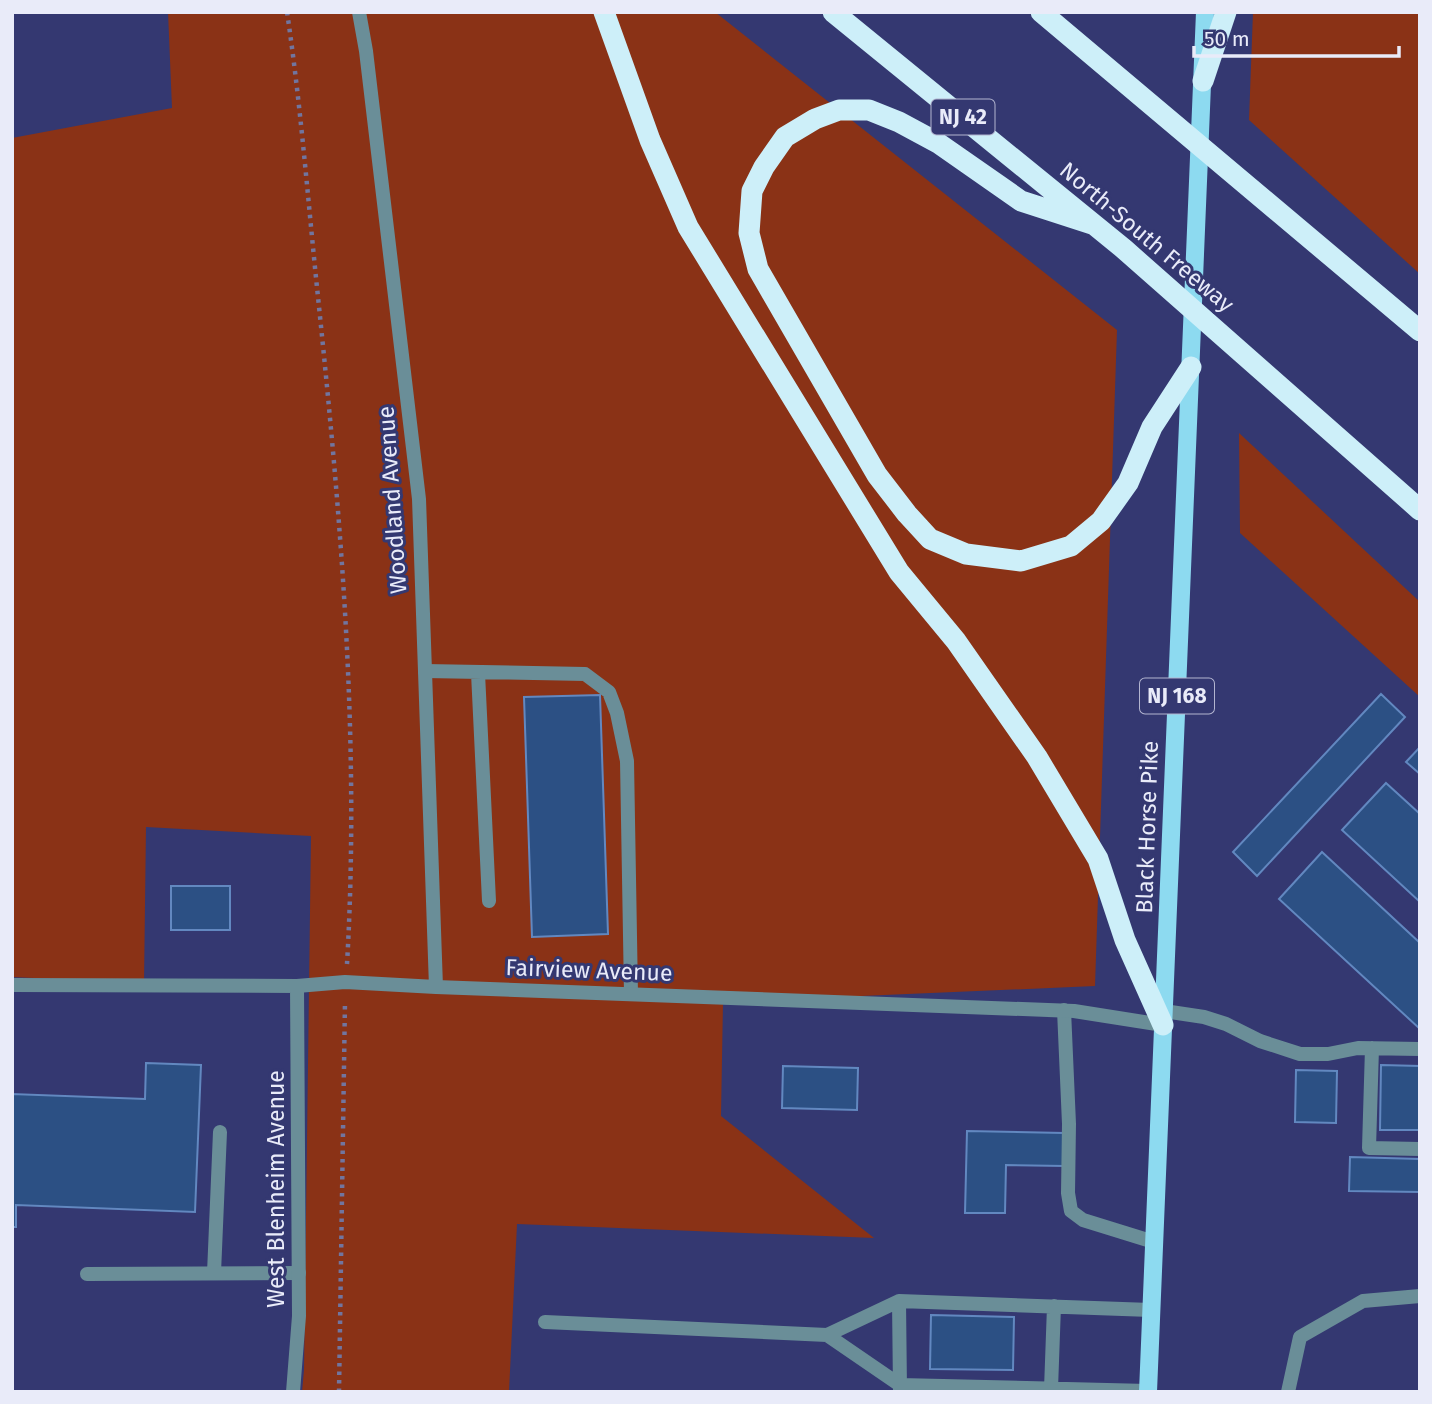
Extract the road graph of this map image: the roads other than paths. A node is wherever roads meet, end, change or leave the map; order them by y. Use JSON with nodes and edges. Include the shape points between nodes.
{"nodes":[{"id":1,"x":359,"y":12,"type":"edge"},
{"id":2,"x":604,"y":12,"type":"edge"},
{"id":3,"x":833,"y":12,"type":"edge"},
{"id":4,"x":1041,"y":12,"type":"edge"},
{"id":5,"x":1205,"y":12,"type":"edge"},
{"id":6,"x":1226,"y":12,"type":"edge"},
{"id":7,"x":1203,"y":81,"type":"junction"},
{"id":8,"x":1092,"y":224,"type":"junction"},
{"id":9,"x":1375,"y":293,"type":"junction"},
{"id":10,"x":1420,"y":313,"type":"edge"},
{"id":11,"x":1420,"y":331,"type":"edge"},
{"id":12,"x":1191,"y":367,"type":"junction"},
{"id":13,"x":1420,"y":510,"type":"edge"},
{"id":14,"x":425,"y":671,"type":"junction"},
{"id":15,"x":478,"y":673,"type":"junction"},
{"id":16,"x":489,"y":901,"type":"dead end"},
{"id":17,"x":12,"y":985,"type":"edge"},
{"id":18,"x":297,"y":986,"type":"junction"},
{"id":19,"x":436,"y":987,"type":"junction"},
{"id":20,"x":631,"y":994,"type":"junction"},
{"id":21,"x":1064,"y":1010,"type":"junction"},
{"id":22,"x":1163,"y":1018,"type":"junction"},
{"id":23,"x":1372,"y":1048,"type":"junction"},
{"id":24,"x":1420,"y":1049,"type":"edge"},
{"id":25,"x":220,"y":1132,"type":"dead end"},
{"id":26,"x":1420,"y":1149,"type":"edge"},
{"id":27,"x":1154,"y":1242,"type":"junction"},
{"id":28,"x":214,"y":1273,"type":"junction"},
{"id":29,"x":299,"y":1273,"type":"junction"},
{"id":30,"x":87,"y":1274,"type":"dead end"},
{"id":31,"x":1420,"y":1296,"type":"edge"},
{"id":32,"x":899,"y":1301,"type":"junction"},
{"id":33,"x":1054,"y":1306,"type":"junction"},
{"id":34,"x":1151,"y":1310,"type":"junction"},
{"id":35,"x":545,"y":1322,"type":"dead end"},
{"id":36,"x":827,"y":1335,"type":"junction"},
{"id":37,"x":900,"y":1389,"type":"edge"},
{"id":38,"x":1051,"y":1389,"type":"junction"},
{"id":39,"x":1148,"y":1391,"type":"edge"},
{"id":40,"x":293,"y":1392,"type":"edge"},
{"id":41,"x":1288,"y":1392,"type":"edge"}],
"edges":[{"from":1,"to":14,"type":"street","name":"Woodland Avenue","via":[[419,499]]},
{"from":2,"to":22,"type":"highway","via":[[650,140],[688,227],[899,572],[956,641],[1038,757],[1098,859],[1125,940]]},
{"from":3,"to":8,"type":"highway","name":"North-South Freeway","number":"NJ 42"},
{"from":4,"to":9,"type":"highway"},
{"from":5,"to":7,"type":"main road","name":"Black Horse Pike","number":"NJ 168"},
{"from":6,"to":7,"type":"highway"},
{"from":7,"to":12,"type":"main road","name":"Black Horse Pike","number":"NJ 168"},
{"from":8,"to":12,"type":"highway","via":[[1021,201],[938,143],[899,122],[869,110],[839,110],[785,137],[752,191],[749,233],[758,269],[877,475],[930,539],[966,554],[1021,561],[1072,546],[1101,521],[1128,482],[1152,427]]},
{"from":8,"to":13,"type":"highway","name":"North-South Freeway","number":"NJ 42"},
{"from":9,"to":10,"type":"highway"},
{"from":9,"to":11,"type":"highway"},
{"from":12,"to":22,"type":"main road","name":"Black Horse Pike","number":"NJ 168"},
{"from":14,"to":15,"type":"street"},
{"from":14,"to":19,"type":"street","name":"Woodland Avenue"},
{"from":15,"to":16,"type":"street"},
{"from":15,"to":20,"type":"street","via":[[585,674],[609,692],[628,761]]},
{"from":17,"to":18,"type":"street","name":"Fairview Avenue"},
{"from":18,"to":19,"type":"street","name":"Fairview Avenue","via":[[345,982]]},
{"from":18,"to":29,"type":"street","name":"West Blenheim Avenue"},
{"from":19,"to":20,"type":"street","name":"Fairview Avenue"},
{"from":20,"to":21,"type":"street","name":"Fairview Avenue"},
{"from":21,"to":22,"type":"street","name":"Fairview Avenue"},
{"from":21,"to":27,"type":"street","via":[[1071,1210],[1083,1220]]},
{"from":22,"to":23,"type":"street","name":"Fairview Avenue","via":[[1204,1017],[1300,1054]]},
{"from":22,"to":27,"type":"main road","name":"Black Horse Pike","number":"NJ 168"},
{"from":23,"to":24,"type":"street","name":"Fairview Avenue"},
{"from":23,"to":26,"type":"street","via":[[1369,1148]]},
{"from":25,"to":28,"type":"street"},
{"from":27,"to":34,"type":"main road","name":"Black Horse Pike","number":"NJ 168"},
{"from":28,"to":29,"type":"street"},
{"from":28,"to":30,"type":"street"},
{"from":29,"to":40,"type":"street","name":"West Blenheim Avenue"},
{"from":31,"to":41,"type":"street","via":[[1363,1300],[1300,1337]]},
{"from":32,"to":33,"type":"street"},
{"from":32,"to":36,"type":"street"},
{"from":32,"to":37,"type":"street"},
{"from":33,"to":34,"type":"street"},
{"from":33,"to":38,"type":"street"},
{"from":34,"to":39,"type":"main road","name":"Black Horse Pike","number":"NJ 168"},
{"from":35,"to":36,"type":"street"},
{"from":36,"to":37,"type":"street"},
{"from":37,"to":38,"type":"street"},
{"from":38,"to":39,"type":"street"}]}
